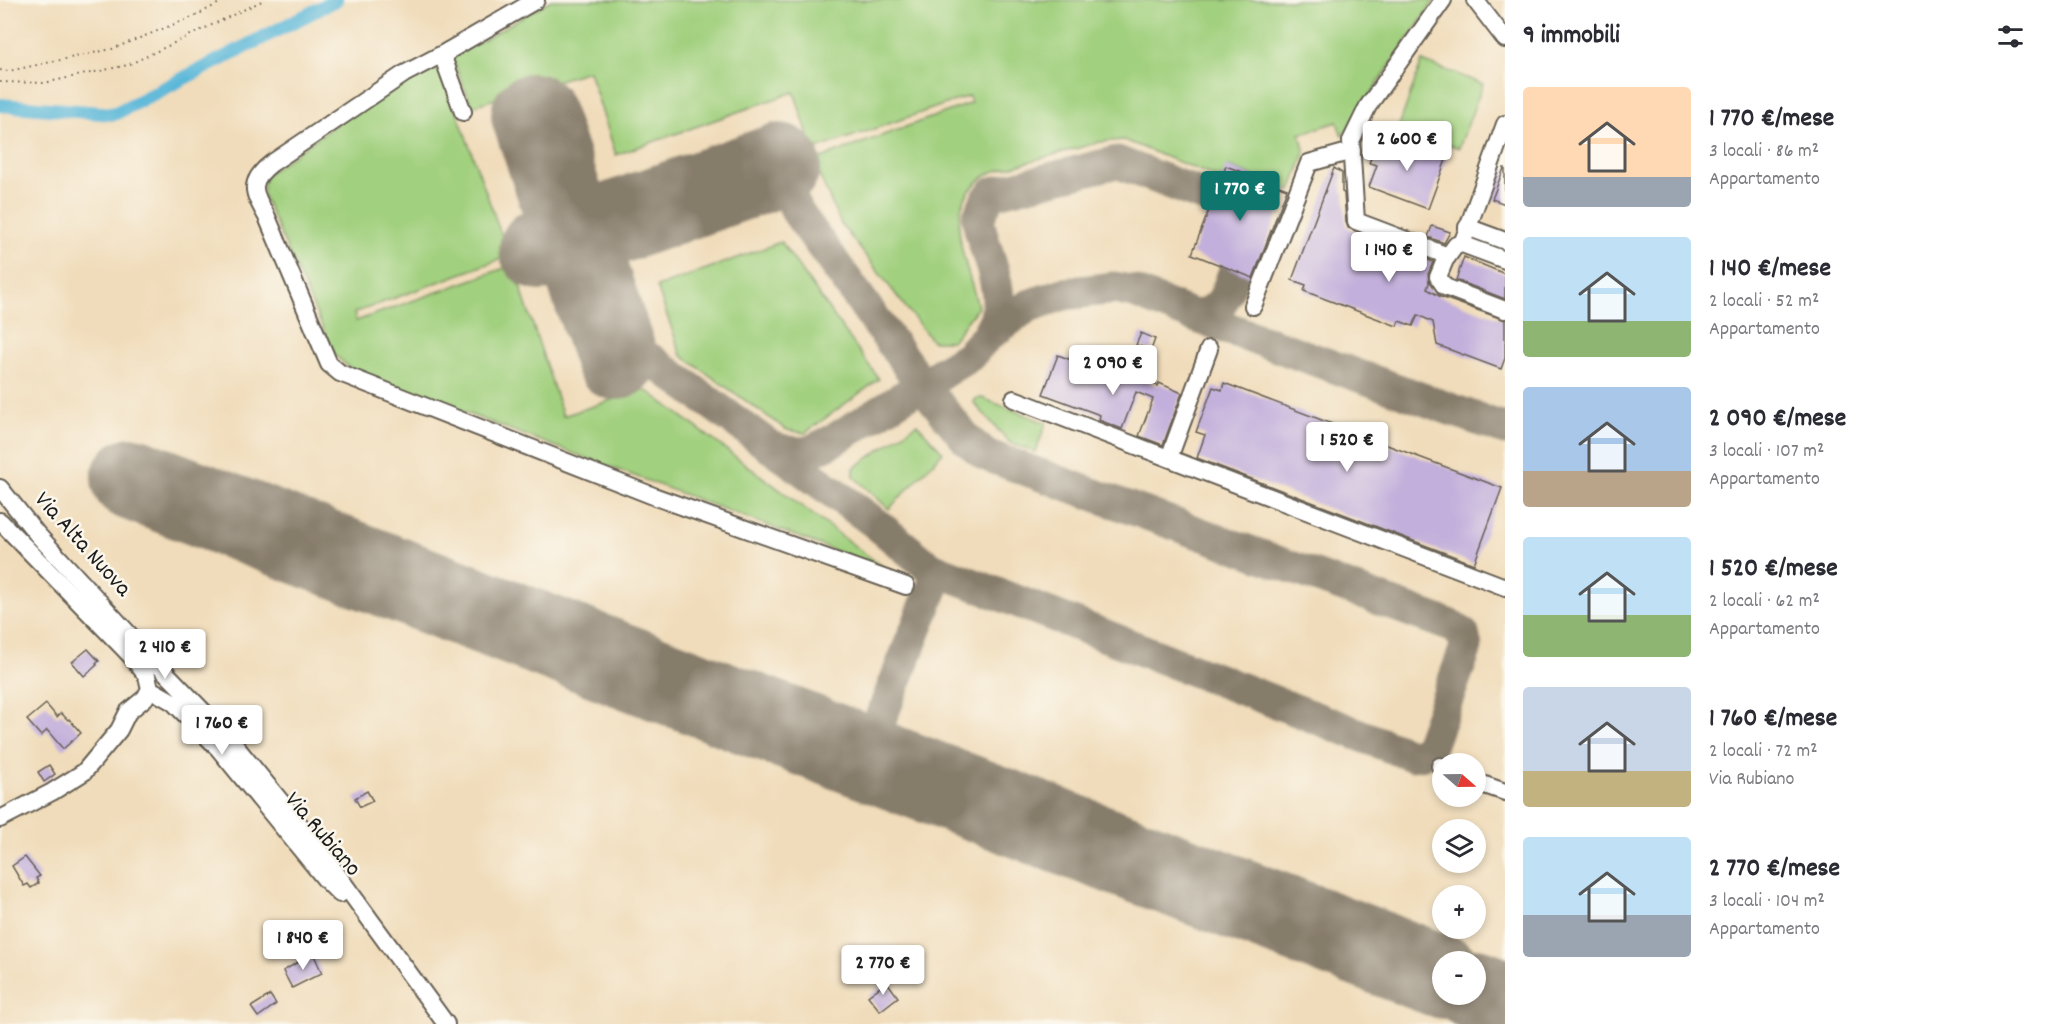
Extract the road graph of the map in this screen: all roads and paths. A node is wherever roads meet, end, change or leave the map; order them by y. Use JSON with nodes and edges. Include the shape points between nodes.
{"nodes":[{"id":1,"x":225,"y":0,"type":"edge"},
{"id":2,"x":264,"y":0,"type":"edge"},
{"id":3,"x":536,"y":0,"type":"edge"},
{"id":4,"x":1443,"y":0,"type":"edge"},
{"id":5,"x":1475,"y":0,"type":"edge"},
{"id":6,"x":1505,"y":39,"type":"edge"},
{"id":7,"x":448,"y":51,"type":"junction"},
{"id":8,"x":0,"y":70,"type":"edge"},
{"id":9,"x":0,"y":82,"type":"edge"},
{"id":10,"x":463,"y":112,"type":"dead end"},
{"id":11,"x":1505,"y":124,"type":"edge"},
{"id":12,"x":1352,"y":151,"type":"junction"},
{"id":13,"x":1467,"y":228,"type":"junction"},
{"id":14,"x":1505,"y":241,"type":"edge"},
{"id":15,"x":1461,"y":244,"type":"junction"},
{"id":16,"x":1448,"y":255,"type":"junction"},
{"id":17,"x":1505,"y":260,"type":"edge"},
{"id":18,"x":1253,"y":306,"type":"dead end"},
{"id":19,"x":1505,"y":310,"type":"edge"},
{"id":20,"x":1209,"y":349,"type":"dead end"},
{"id":21,"x":1014,"y":399,"type":"dead end"},
{"id":22,"x":1169,"y":458,"type":"junction"},
{"id":23,"x":0,"y":488,"type":"edge"},
{"id":24,"x":0,"y":521,"type":"edge"},
{"id":25,"x":906,"y":586,"type":"dead end"},
{"id":26,"x":1505,"y":587,"type":"edge"},
{"id":27,"x":150,"y":690,"type":"junction"},
{"id":28,"x":1486,"y":785,"type":"edge"},
{"id":29,"x":1505,"y":792,"type":"edge"},
{"id":30,"x":0,"y":819,"type":"edge"},
{"id":31,"x":359,"y":907,"type":"junction"},
{"id":32,"x":446,"y":1024,"type":"edge"}],
"edges":[{"from":1,"to":8,"type":"path","via":[[112,49]]},
{"from":2,"to":9,"type":"path","via":[[128,65],[44,83]]},
{"from":3,"to":7,"type":"street"},
{"from":4,"to":12,"type":"street","via":[[1368,106],[1351,141]]},
{"from":5,"to":6,"type":"street"},
{"from":7,"to":10,"type":"street","via":[[444,60]]},
{"from":7,"to":25,"type":"street","via":[[404,74],[272,163],[257,178],[255,196],[329,364],[340,373],[612,480]]},
{"from":11,"to":13,"type":"street"},
{"from":12,"to":16,"type":"street","via":[[1356,222]]},
{"from":12,"to":18,"type":"street","via":[[1309,163]]},
{"from":13,"to":14,"type":"street"},
{"from":13,"to":15,"type":"street"},
{"from":15,"to":16,"type":"street"},
{"from":15,"to":17,"type":"street"},
{"from":16,"to":19,"type":"street","via":[[1438,277],[1445,287]]},
{"from":20,"to":22,"type":"street"},
{"from":21,"to":22,"type":"street"},
{"from":22,"to":26,"type":"street"},
{"from":23,"to":31,"type":"street","name":"Via Alta Nuova","via":[[137,643],[228,737],[309,836]]},
{"from":24,"to":27,"type":"street","via":[[132,657],[147,676]]},
{"from":27,"to":30,"type":"street","via":[[128,712],[84,772]]},
{"from":27,"to":31,"type":"street","name":"Via Rubiano","via":[[173,702],[218,748],[325,879]]},
{"from":28,"to":29,"type":"street"},
{"from":31,"to":32,"type":"street","name":"Via Alta Nuova"}]}
